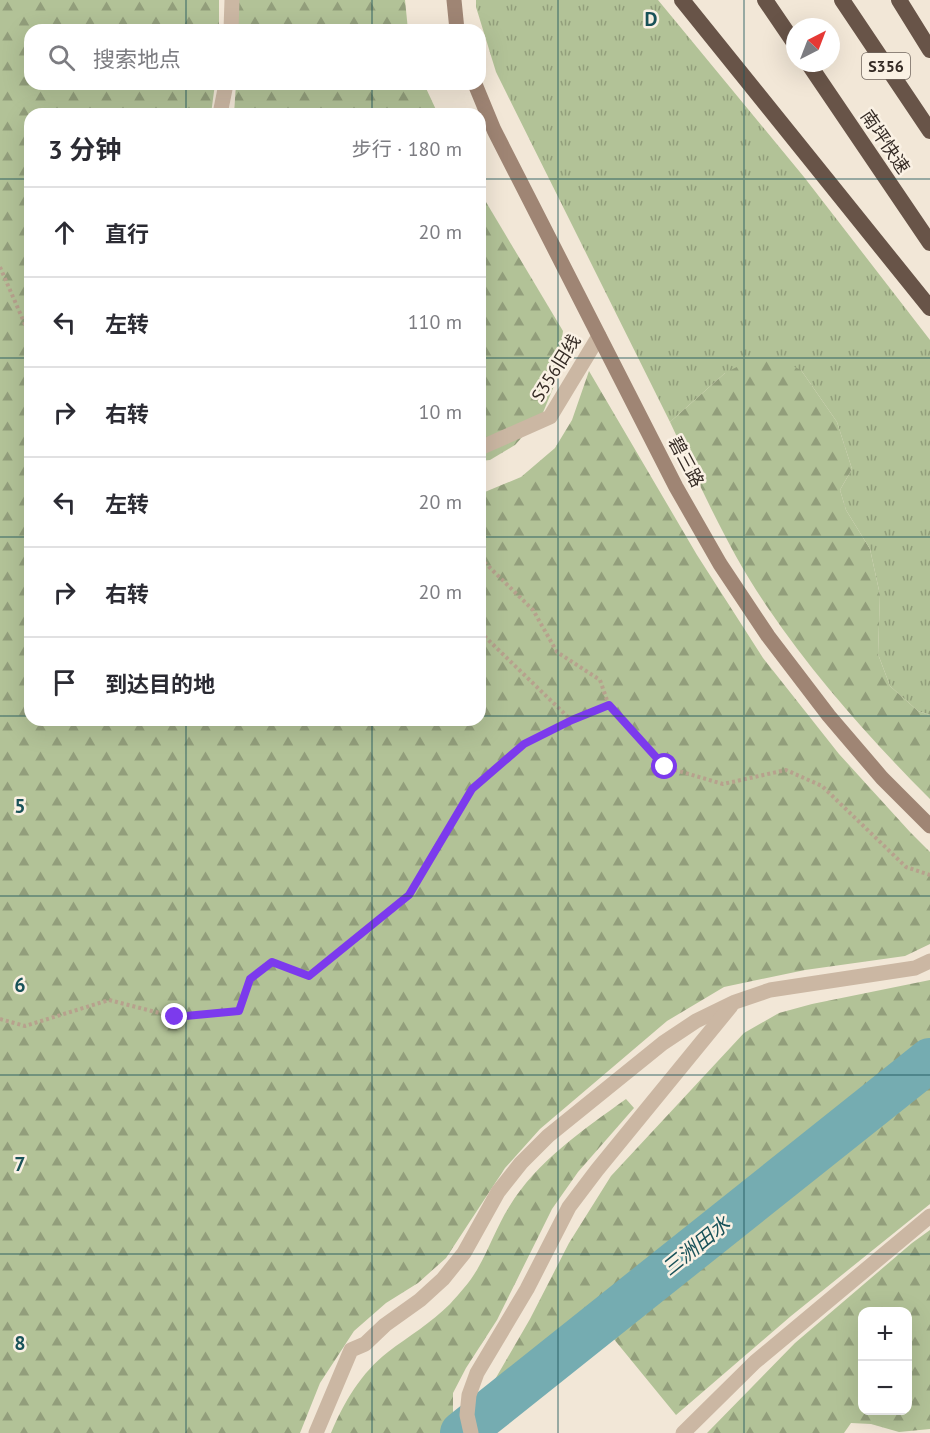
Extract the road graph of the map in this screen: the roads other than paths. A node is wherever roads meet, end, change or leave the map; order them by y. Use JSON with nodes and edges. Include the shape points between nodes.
{"nodes":[{"id":1,"x":232,"y":0,"type":"edge"},
{"id":2,"x":454,"y":0,"type":"edge"},
{"id":3,"x":682,"y":0,"type":"edge"},
{"id":4,"x":765,"y":0,"type":"edge"},
{"id":5,"x":842,"y":0,"type":"edge"},
{"id":6,"x":900,"y":0,"type":"edge"},
{"id":7,"x":231,"y":24,"type":"edge"},
{"id":8,"x":456,"y":24,"type":"edge"},
{"id":9,"x":786,"y":31,"type":"edge"},
{"id":10,"x":930,"y":50,"type":"edge"},
{"id":11,"x":814,"y":72,"type":"edge"},
{"id":12,"x":225,"y":90,"type":"edge"},
{"id":13,"x":477,"y":90,"type":"edge"},
{"id":14,"x":221,"y":108,"type":"edge"},
{"id":15,"x":485,"y":108,"type":"edge"},
{"id":16,"x":486,"y":111,"type":"edge"},
{"id":17,"x":930,"y":132,"type":"edge"},
{"id":18,"x":930,"y":243,"type":"edge"},
{"id":19,"x":930,"y":308,"type":"edge"},
{"id":20,"x":599,"y":336,"type":"junction"},
{"id":21,"x":486,"y":445,"type":"edge"},
{"id":22,"x":927,"y":823,"type":"edge"},
{"id":23,"x":930,"y":961,"type":"edge"},
{"id":24,"x":735,"y":1002,"type":"junction"},
{"id":25,"x":930,"y":1216,"type":"edge"},
{"id":26,"x":688,"y":1428,"type":"edge"},
{"id":27,"x":316,"y":1433,"type":"edge"},
{"id":28,"x":471,"y":1433,"type":"edge"}],
"edges":[{"from":1,"to":7,"type":"street"},
{"from":2,"to":8,"type":"main road"},
{"from":3,"to":19,"type":"highway"},
{"from":4,"to":9,"type":"highway"},
{"from":5,"to":17,"type":"highway","number":"S356"},
{"from":6,"to":10,"type":"highway"},
{"from":11,"to":18,"type":"highway","name":"南坪快速"},
{"from":12,"to":14,"type":"street"},
{"from":13,"to":15,"type":"main road","name":"碧三路"},
{"from":16,"to":20,"type":"main road","name":"碧三路"},
{"from":20,"to":21,"type":"street","name":"S356旧线","via":[[550,417]]},
{"from":20,"to":22,"type":"main road","name":"碧三路","via":[[676,487],[720,564],[768,636],[829,716]]},
{"from":23,"to":24,"type":"street","via":[[915,968],[770,990]]},
{"from":24,"to":27,"type":"street","via":[[663,1043],[521,1163],[443,1279],[364,1344],[351,1350]]},
{"from":24,"to":28,"type":"street","via":[[569,1207],[527,1289],[477,1373],[469,1395],[467,1415]]},
{"from":25,"to":26,"type":"street","via":[[756,1362]]}]}
